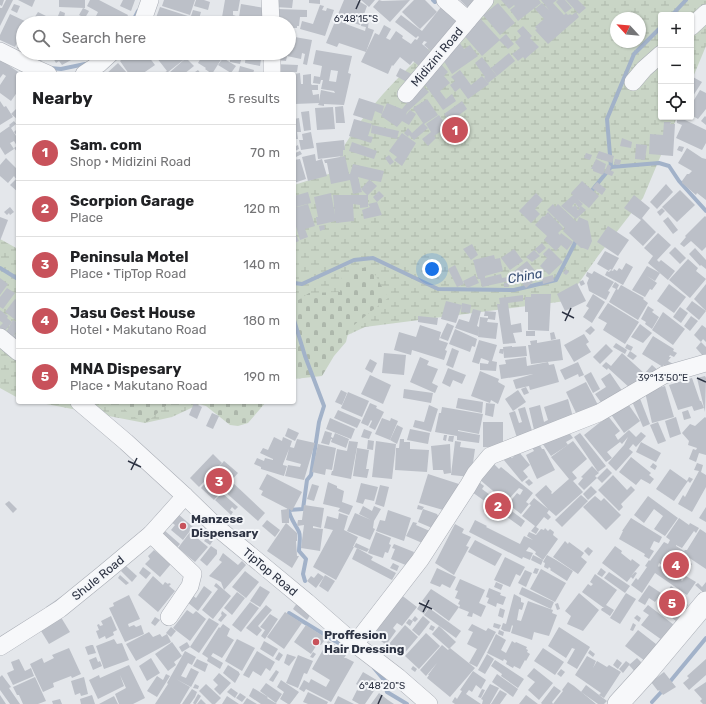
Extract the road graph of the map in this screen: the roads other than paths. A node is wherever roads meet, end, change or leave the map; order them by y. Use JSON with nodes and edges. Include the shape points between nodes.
{"nodes":[{"id":1,"x":150,"y":0,"type":"edge"},
{"id":2,"x":270,"y":0,"type":"edge"},
{"id":3,"x":445,"y":0,"type":"edge"},
{"id":4,"x":485,"y":0,"type":"edge"},
{"id":5,"x":706,"y":13,"type":"edge"},
{"id":6,"x":144,"y":16,"type":"edge"},
{"id":7,"x":271,"y":16,"type":"edge"},
{"id":8,"x":468,"y":20,"type":"junction"},
{"id":9,"x":694,"y":24,"type":"edge"},
{"id":10,"x":0,"y":51,"type":"edge"},
{"id":11,"x":658,"y":57,"type":"edge"},
{"id":12,"x":16,"y":59,"type":"edge"},
{"id":13,"x":18,"y":60,"type":"edge"},
{"id":14,"x":103,"y":60,"type":"edge"},
{"id":15,"x":272,"y":60,"type":"edge"},
{"id":16,"x":44,"y":72,"type":"edge"},
{"id":17,"x":87,"y":72,"type":"edge"},
{"id":18,"x":272,"y":72,"type":"edge"},
{"id":19,"x":633,"y":82,"type":"dead end"},
{"id":20,"x":406,"y":94,"type":"dead end"},
{"id":21,"x":0,"y":337,"type":"edge"},
{"id":22,"x":16,"y":350,"type":"edge"},
{"id":23,"x":706,"y":363,"type":"edge"},
{"id":24,"x":81,"y":404,"type":"edge"},
{"id":25,"x":185,"y":496,"type":"junction"},
{"id":26,"x":151,"y":534,"type":"junction"},
{"id":27,"x":706,"y":603,"type":"edge"},
{"id":28,"x":170,"y":617,"type":"dead end"},
{"id":29,"x":355,"y":644,"type":"junction"},
{"id":30,"x":0,"y":648,"type":"edge"},
{"id":31,"x":430,"y":704,"type":"edge"},
{"id":32,"x":618,"y":704,"type":"edge"}],
"edges":[{"from":1,"to":6,"type":"street"},
{"from":2,"to":7,"type":"street"},
{"from":3,"to":8,"type":"street","name":"Midizini Road"},
{"from":4,"to":8,"type":"street","name":"Midizini Road"},
{"from":5,"to":9,"type":"street"},
{"from":8,"to":20,"type":"street","name":"Midizini Road"},
{"from":10,"to":12,"type":"street"},
{"from":11,"to":19,"type":"street"},
{"from":13,"to":16,"type":"street"},
{"from":14,"to":17,"type":"street"},
{"from":15,"to":18,"type":"street"},
{"from":21,"to":22,"type":"street"},
{"from":23,"to":29,"type":"street","via":[[664,375],[599,413],[490,456],[475,474],[420,560]]},
{"from":24,"to":25,"type":"street","name":"TipTop Road"},
{"from":25,"to":26,"type":"street","name":"Shule Road"},
{"from":25,"to":29,"type":"street","name":"TipTop Road","via":[[220,530]]},
{"from":26,"to":28,"type":"street","via":[[193,574],[190,586]]},
{"from":26,"to":30,"type":"street","name":"Shule Road","via":[[60,609]]},
{"from":27,"to":32,"type":"street"},
{"from":29,"to":31,"type":"street","name":"TipTop Road"}]}
